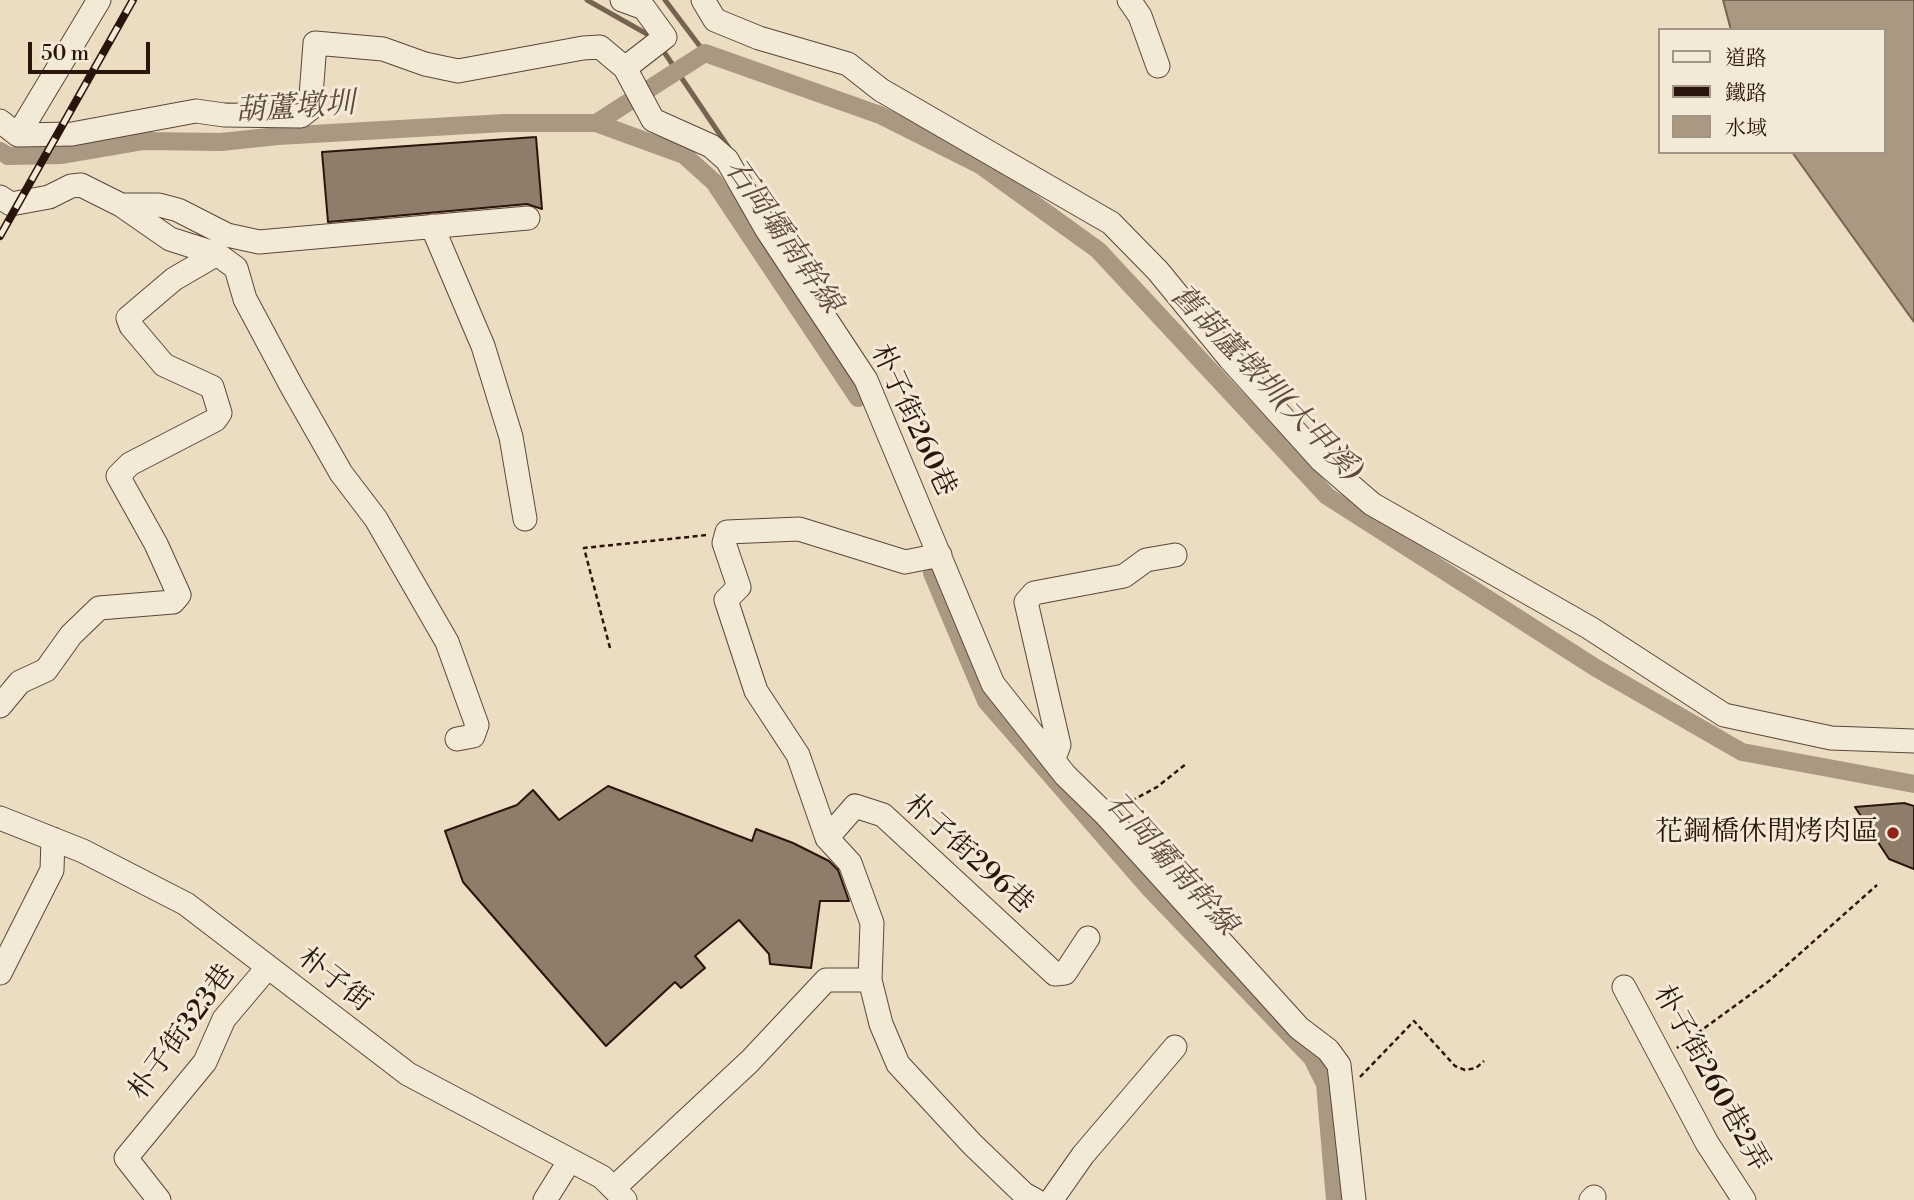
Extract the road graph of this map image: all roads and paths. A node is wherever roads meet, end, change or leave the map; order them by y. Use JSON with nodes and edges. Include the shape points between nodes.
{"nodes":[{"id":1,"x":99,"y":0,"type":"edge"},
{"id":2,"x":622,"y":0,"type":"edge"},
{"id":3,"x":703,"y":0,"type":"edge"},
{"id":4,"x":1129,"y":0,"type":"edge"},
{"id":5,"x":648,"y":4,"type":"edge"},
{"id":6,"x":1158,"y":66,"type":"dead end"},
{"id":7,"x":625,"y":68,"type":"junction"},
{"id":8,"x":0,"y":121,"type":"edge"},
{"id":9,"x":18,"y":135,"type":"junction"},
{"id":10,"x":0,"y":197,"type":"edge"},
{"id":11,"x":121,"y":205,"type":"junction"},
{"id":12,"x":528,"y":218,"type":"dead end"},
{"id":13,"x":432,"y":226,"type":"junction"},
{"id":14,"x":217,"y":254,"type":"junction"},
{"id":15,"x":525,"y":519,"type":"dead end"},
{"id":16,"x":727,"y":532,"type":"junction"},
{"id":17,"x":940,"y":555,"type":"junction"},
{"id":18,"x":1175,"y":555,"type":"dead end"},
{"id":19,"x":610,"y":648,"type":"dead end"},
{"id":20,"x":0,"y":705,"type":"edge"},
{"id":21,"x":457,"y":740,"type":"dead end"},
{"id":22,"x":1914,"y":741,"type":"edge"},
{"id":23,"x":1054,"y":758,"type":"junction"},
{"id":24,"x":1186,"y":764,"type":"dead end"},
{"id":25,"x":1106,"y":814,"type":"junction"},
{"id":26,"x":0,"y":818,"type":"edge"},
{"id":27,"x":827,"y":838,"type":"junction"},
{"id":28,"x":53,"y":839,"type":"junction"},
{"id":29,"x":1877,"y":885,"type":"dead end"},
{"id":30,"x":1088,"y":938,"type":"dead end"},
{"id":31,"x":268,"y":967,"type":"junction"},
{"id":32,"x":0,"y":973,"type":"edge"},
{"id":33,"x":870,"y":980,"type":"junction"},
{"id":34,"x":1624,"y":987,"type":"dead end"},
{"id":35,"x":1175,"y":1047,"type":"dead end"},
{"id":36,"x":1663,"y":1058,"type":"junction"},
{"id":37,"x":1484,"y":1061,"type":"dead end"},
{"id":38,"x":1343,"y":1095,"type":"junction"},
{"id":39,"x":570,"y":1160,"type":"junction"},
{"id":40,"x":620,"y":1194,"type":"edge"},
{"id":41,"x":159,"y":1200,"type":"edge"},
{"id":42,"x":545,"y":1200,"type":"edge"},
{"id":43,"x":1046,"y":1200,"type":"edge"},
{"id":44,"x":1354,"y":1200,"type":"edge"},
{"id":45,"x":1744,"y":1200,"type":"edge"}],
"edges":[{"from":1,"to":9,"type":"street"},
{"from":2,"to":5,"type":"street"},
{"from":3,"to":22,"type":"street","via":[[715,20],[848,64],[881,90],[1111,223],[1321,460],[1372,504],[1590,628],[1724,715],[1831,737]]},
{"from":4,"to":6,"type":"street","via":[[1140,16]]},
{"from":5,"to":7,"type":"street","via":[[665,37]]},
{"from":7,"to":9,"type":"street","name":"朴子街260巷","via":[[600,47],[458,71],[383,49],[315,43],[310,109],[301,116],[196,111],[72,134]]},
{"from":7,"to":17,"type":"street","name":"朴子街260巷","via":[[653,120],[710,146],[727,160],[767,230],[866,380]]},
{"from":8,"to":9,"type":"street"},
{"from":10,"to":11,"type":"street","via":[[11,204],[81,185]]},
{"from":11,"to":13,"type":"street","via":[[178,210],[228,234],[259,242]]},
{"from":11,"to":14,"type":"street","via":[[170,239]]},
{"from":12,"to":13,"type":"street"},
{"from":13,"to":15,"type":"street","via":[[483,346],[511,437]]},
{"from":14,"to":20,"type":"street","via":[[174,279],[128,318],[164,365],[212,387],[220,413],[215,420],[130,464],[118,476],[179,595],[173,601],[99,608],[71,635],[46,670],[20,682]]},
{"from":14,"to":21,"type":"street","via":[[236,268],[245,299],[292,387],[447,642],[477,725],[472,736]]},
{"from":16,"to":17,"type":"street","via":[[799,529],[905,562]]},
{"from":16,"to":19,"type":"path","via":[[584,548]]},
{"from":16,"to":27,"type":"street","via":[[724,543],[739,587],[726,600],[756,691],[798,755]]},
{"from":17,"to":23,"type":"street","name":"朴子街260巷","via":[[993,684]]},
{"from":18,"to":23,"type":"street","via":[[1146,560],[1124,576],[1034,593],[1026,602],[1059,745]]},
{"from":23,"to":25,"type":"street","name":"朴子街260巷","via":[[1065,775]]},
{"from":24,"to":25,"type":"path"},
{"from":25,"to":38,"type":"street","name":"朴子街260巷","via":[[1299,1028],[1328,1050],[1339,1065]]},
{"from":26,"to":28,"type":"street","name":"朴子街"},
{"from":27,"to":30,"type":"street","name":"朴子街296巷","via":[[855,806],[883,815],[1055,974],[1065,973]]},
{"from":27,"to":33,"type":"street","via":[[850,863],[872,923]]},
{"from":28,"to":31,"type":"street","name":"朴子街","via":[[186,904]]},
{"from":28,"to":32,"type":"street","via":[[51,870]]},
{"from":29,"to":36,"type":"path","via":[[1769,981]]},
{"from":31,"to":39,"type":"street","name":"朴子街","via":[[408,1074]]},
{"from":31,"to":41,"type":"street","name":"朴子街323巷","via":[[224,1019],[205,1062],[126,1157]]},
{"from":33,"to":40,"type":"street","via":[[826,980]]},
{"from":33,"to":43,"type":"street","via":[[898,1064],[1024,1194]]},
{"from":34,"to":36,"type":"street","name":"朴子街260巷2弄"},
{"from":35,"to":43,"type":"street"},
{"from":36,"to":45,"type":"street","name":"朴子街260巷2弄","via":[[1707,1143]]},
{"from":37,"to":38,"type":"path","via":[[1465,1070],[1455,1066],[1414,1021]]},
{"from":38,"to":44,"type":"street","name":"朴子街260巷"},
{"from":39,"to":40,"type":"street","name":"朴子街"},
{"from":39,"to":42,"type":"street"}]}
